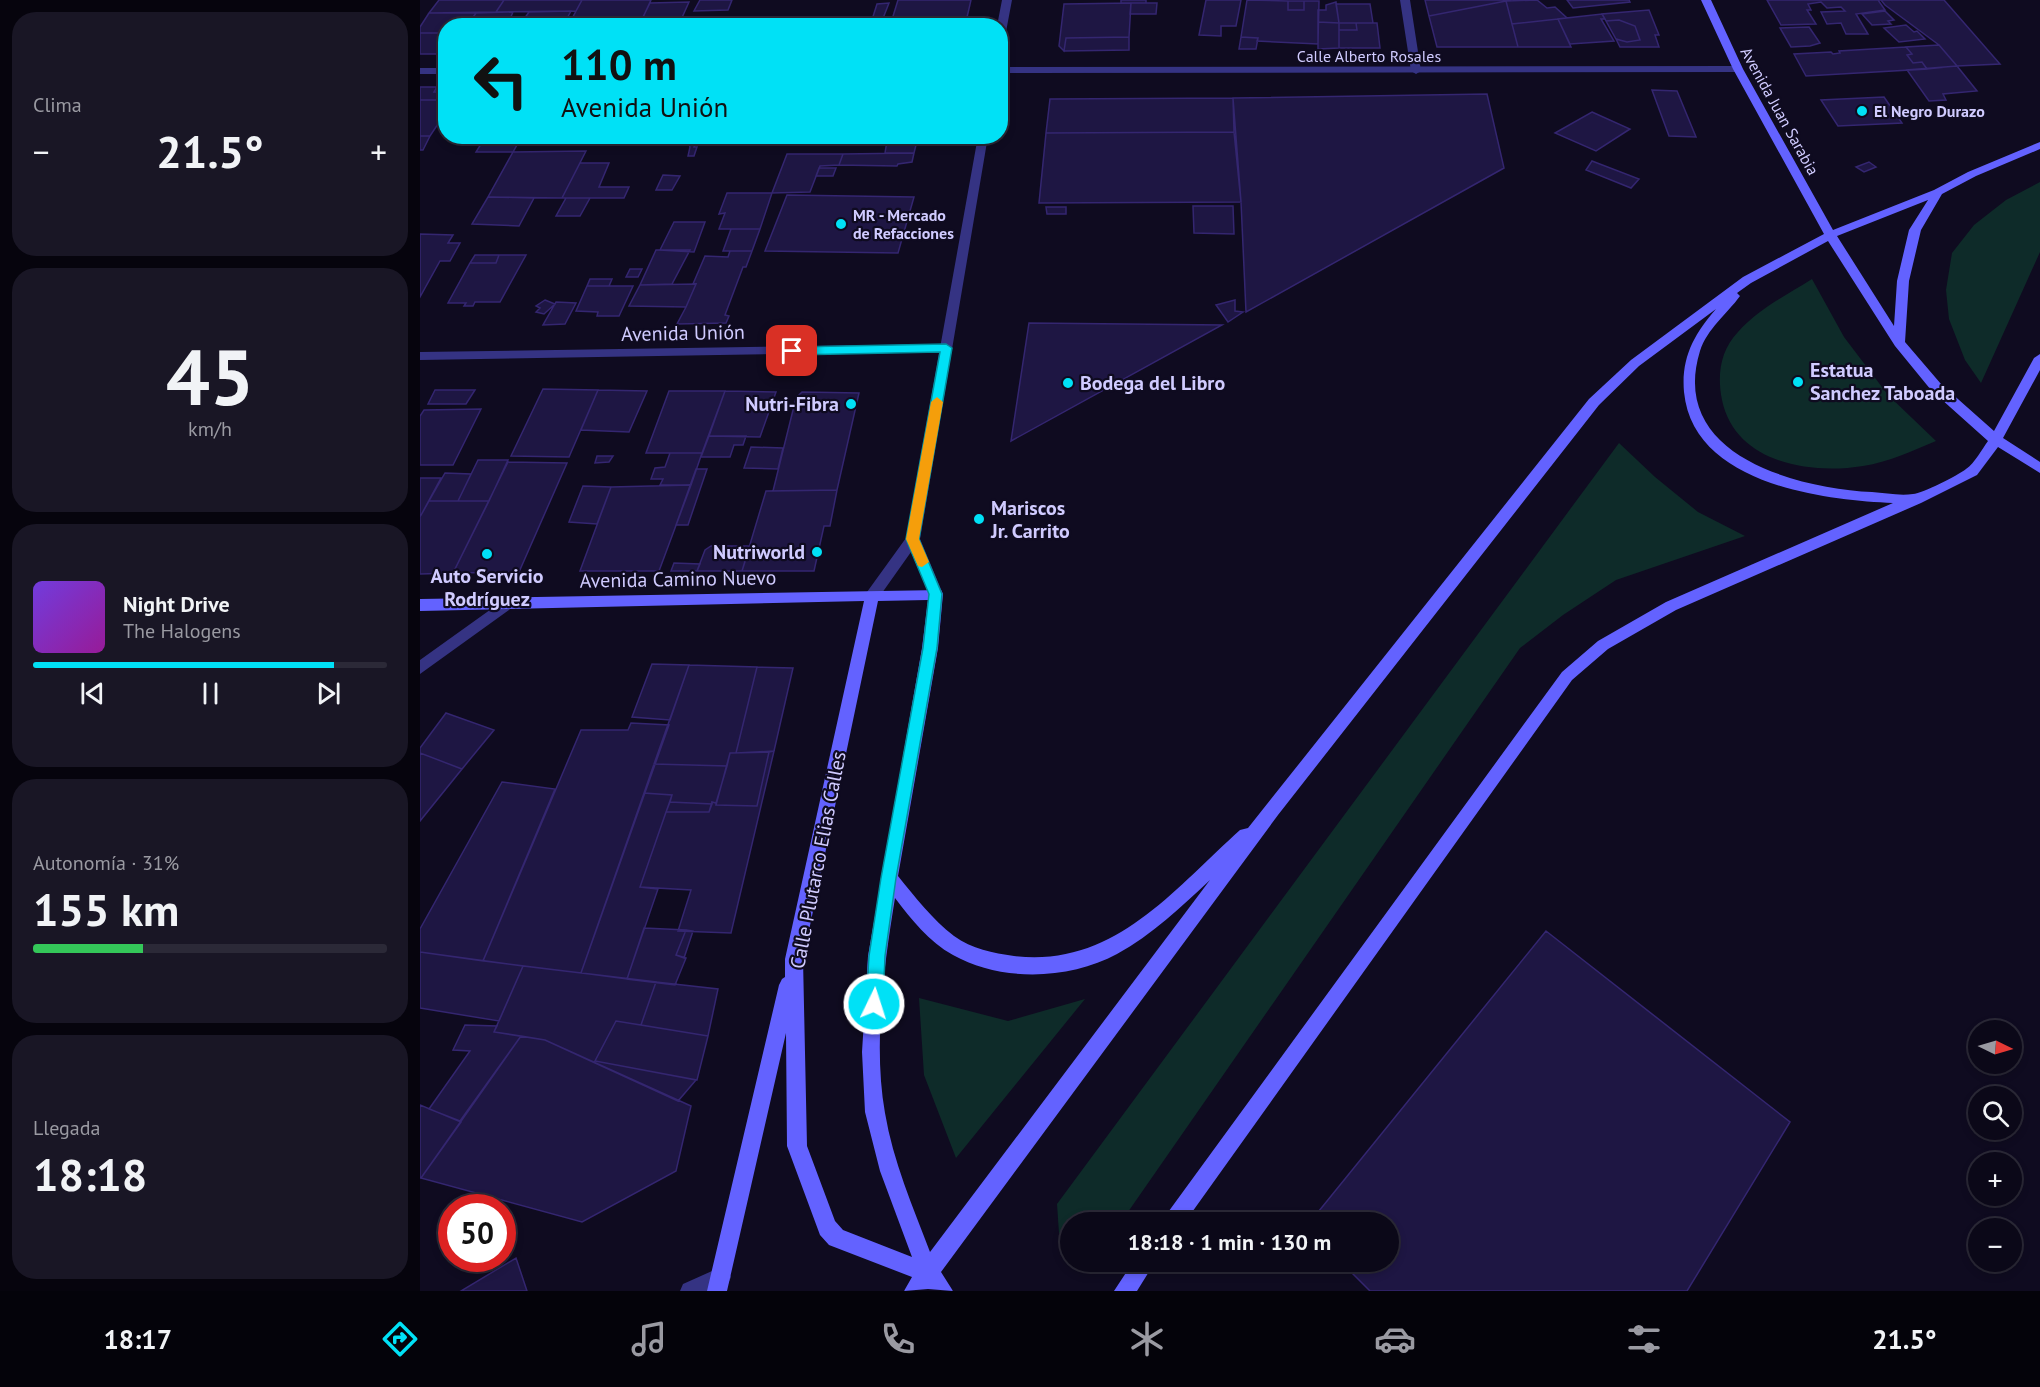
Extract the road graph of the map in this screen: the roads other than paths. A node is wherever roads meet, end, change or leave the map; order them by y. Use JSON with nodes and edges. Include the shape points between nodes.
{"nodes":[{"id":1,"x":1007,"y":0,"type":"edge"},
{"id":2,"x":1406,"y":0,"type":"edge"},
{"id":3,"x":1706,"y":0,"type":"edge"},
{"id":4,"x":1004,"y":18,"type":"edge"},
{"id":5,"x":1738,"y":69,"type":"junction"},
{"id":6,"x":1008,"y":70,"type":"edge"},
{"id":7,"x":420,"y":71,"type":"edge"},
{"id":8,"x":438,"y":71,"type":"edge"},
{"id":9,"x":1416,"y":71,"type":"junction"},
{"id":10,"x":982,"y":144,"type":"edge"},
{"id":11,"x":2040,"y":145,"type":"edge"},
{"id":12,"x":1938,"y":192,"type":"junction"},
{"id":13,"x":1830,"y":235,"type":"junction"},
{"id":14,"x":1747,"y":280,"type":"junction"},
{"id":15,"x":1899,"y":343,"type":"junction"},
{"id":16,"x":946,"y":348,"type":"junction"},
{"id":17,"x":420,"y":356,"type":"edge"},
{"id":18,"x":2040,"y":358,"type":"edge"},
{"id":19,"x":1996,"y":440,"type":"junction"},
{"id":20,"x":2040,"y":468,"type":"edge"},
{"id":21,"x":1916,"y":499,"type":"junction"},
{"id":22,"x":913,"y":539,"type":"junction"},
{"id":23,"x":936,"y":594,"type":"junction"},
{"id":24,"x":872,"y":596,"type":"junction"},
{"id":25,"x":508,"y":603,"type":"junction"},
{"id":26,"x":420,"y":605,"type":"edge"},
{"id":27,"x":420,"y":668,"type":"edge"},
{"id":28,"x":1272,"y":810,"type":"junction"},
{"id":29,"x":889,"y":878,"type":"junction"},
{"id":30,"x":794,"y":959,"type":"junction"},
{"id":31,"x":1180,"y":1212,"type":"edge"},
{"id":32,"x":1138,"y":1272,"type":"edge"},
{"id":33,"x":928,"y":1273,"type":"junction"},
{"id":34,"x":719,"y":1284,"type":"edge"},
{"id":35,"x":690,"y":1291,"type":"edge"},
{"id":36,"x":914,"y":1291,"type":"edge"},
{"id":37,"x":943,"y":1291,"type":"edge"},
{"id":38,"x":1124,"y":1291,"type":"edge"}],
"edges":[{"from":1,"to":4,"type":"street"},
{"from":2,"to":9,"type":"street"},
{"from":3,"to":5,"type":"main road","name":"Avenida Juan Sarabia"},
{"from":5,"to":9,"type":"street","name":"Calle Alberto Rosales"},
{"from":5,"to":13,"type":"main road","name":"Avenida Juan Sarabia"},
{"from":6,"to":9,"type":"street","name":"Calle Alberto Rosales"},
{"from":7,"to":8,"type":"street"},
{"from":10,"to":16,"type":"street","name":"Calle Plutarco Elias Calles"},
{"from":11,"to":12,"type":"main road"},
{"from":12,"to":13,"type":"main road"},
{"from":12,"to":15,"type":"main road","via":[[1915,230],[1902,281]]},
{"from":13,"to":14,"type":"main road"},
{"from":13,"to":15,"type":"main road","name":"Avenida Juan Sarabia"},
{"from":14,"to":21,"type":"main road","via":[[1697,342],[1688,378],[1695,414],[1715,443],[1739,463],[1769,479],[1847,496]]},
{"from":14,"to":28,"type":"main road","via":[[1635,363],[1594,402]]},
{"from":15,"to":19,"type":"main road","name":"Avenida Juan Sarabia","via":[[1936,387]]},
{"from":16,"to":17,"type":"street","name":"Avenida Unión"},
{"from":16,"to":22,"type":"street","name":"Calle Plutarco Elias Calles"},
{"from":18,"to":19,"type":"main road"},
{"from":19,"to":20,"type":"main road","name":"Avenida Juan Sarabia"},
{"from":19,"to":21,"type":"main road","via":[[1972,472]]},
{"from":21,"to":31,"type":"main road","via":[[1671,606],[1603,645],[1567,676]]},
{"from":22,"to":23,"type":"street"},
{"from":22,"to":24,"type":"street","name":"Calle Plutarco Elias Calles"},
{"from":23,"to":24,"type":"main road","name":"Avenida Camino Nuevo"},
{"from":23,"to":29,"type":"main road"},
{"from":24,"to":25,"type":"main road","name":"Avenida Camino Nuevo"},
{"from":24,"to":30,"type":"main road","name":"Calle Plutarco Elias Calles"},
{"from":25,"to":26,"type":"main road","name":"Avenida Camino Nuevo"},
{"from":25,"to":27,"type":"street"},
{"from":28,"to":29,"type":"main road","via":[[1128,938],[1089,958],[1043,966],[996,963],[959,949],[929,925]]},
{"from":28,"to":33,"type":"main road"},
{"from":29,"to":33,"type":"main road","via":[[877,956],[871,1052],[875,1112],[890,1171]]},
{"from":30,"to":33,"type":"main road","name":"Calle Plutarco Elias Calles","via":[[797,1146],[827,1228],[836,1238]]},
{"from":30,"to":34,"type":"main road"},
{"from":32,"to":38,"type":"main road"},
{"from":33,"to":36,"type":"main road"},
{"from":33,"to":37,"type":"main road"},
{"from":34,"to":35,"type":"street"}]}
